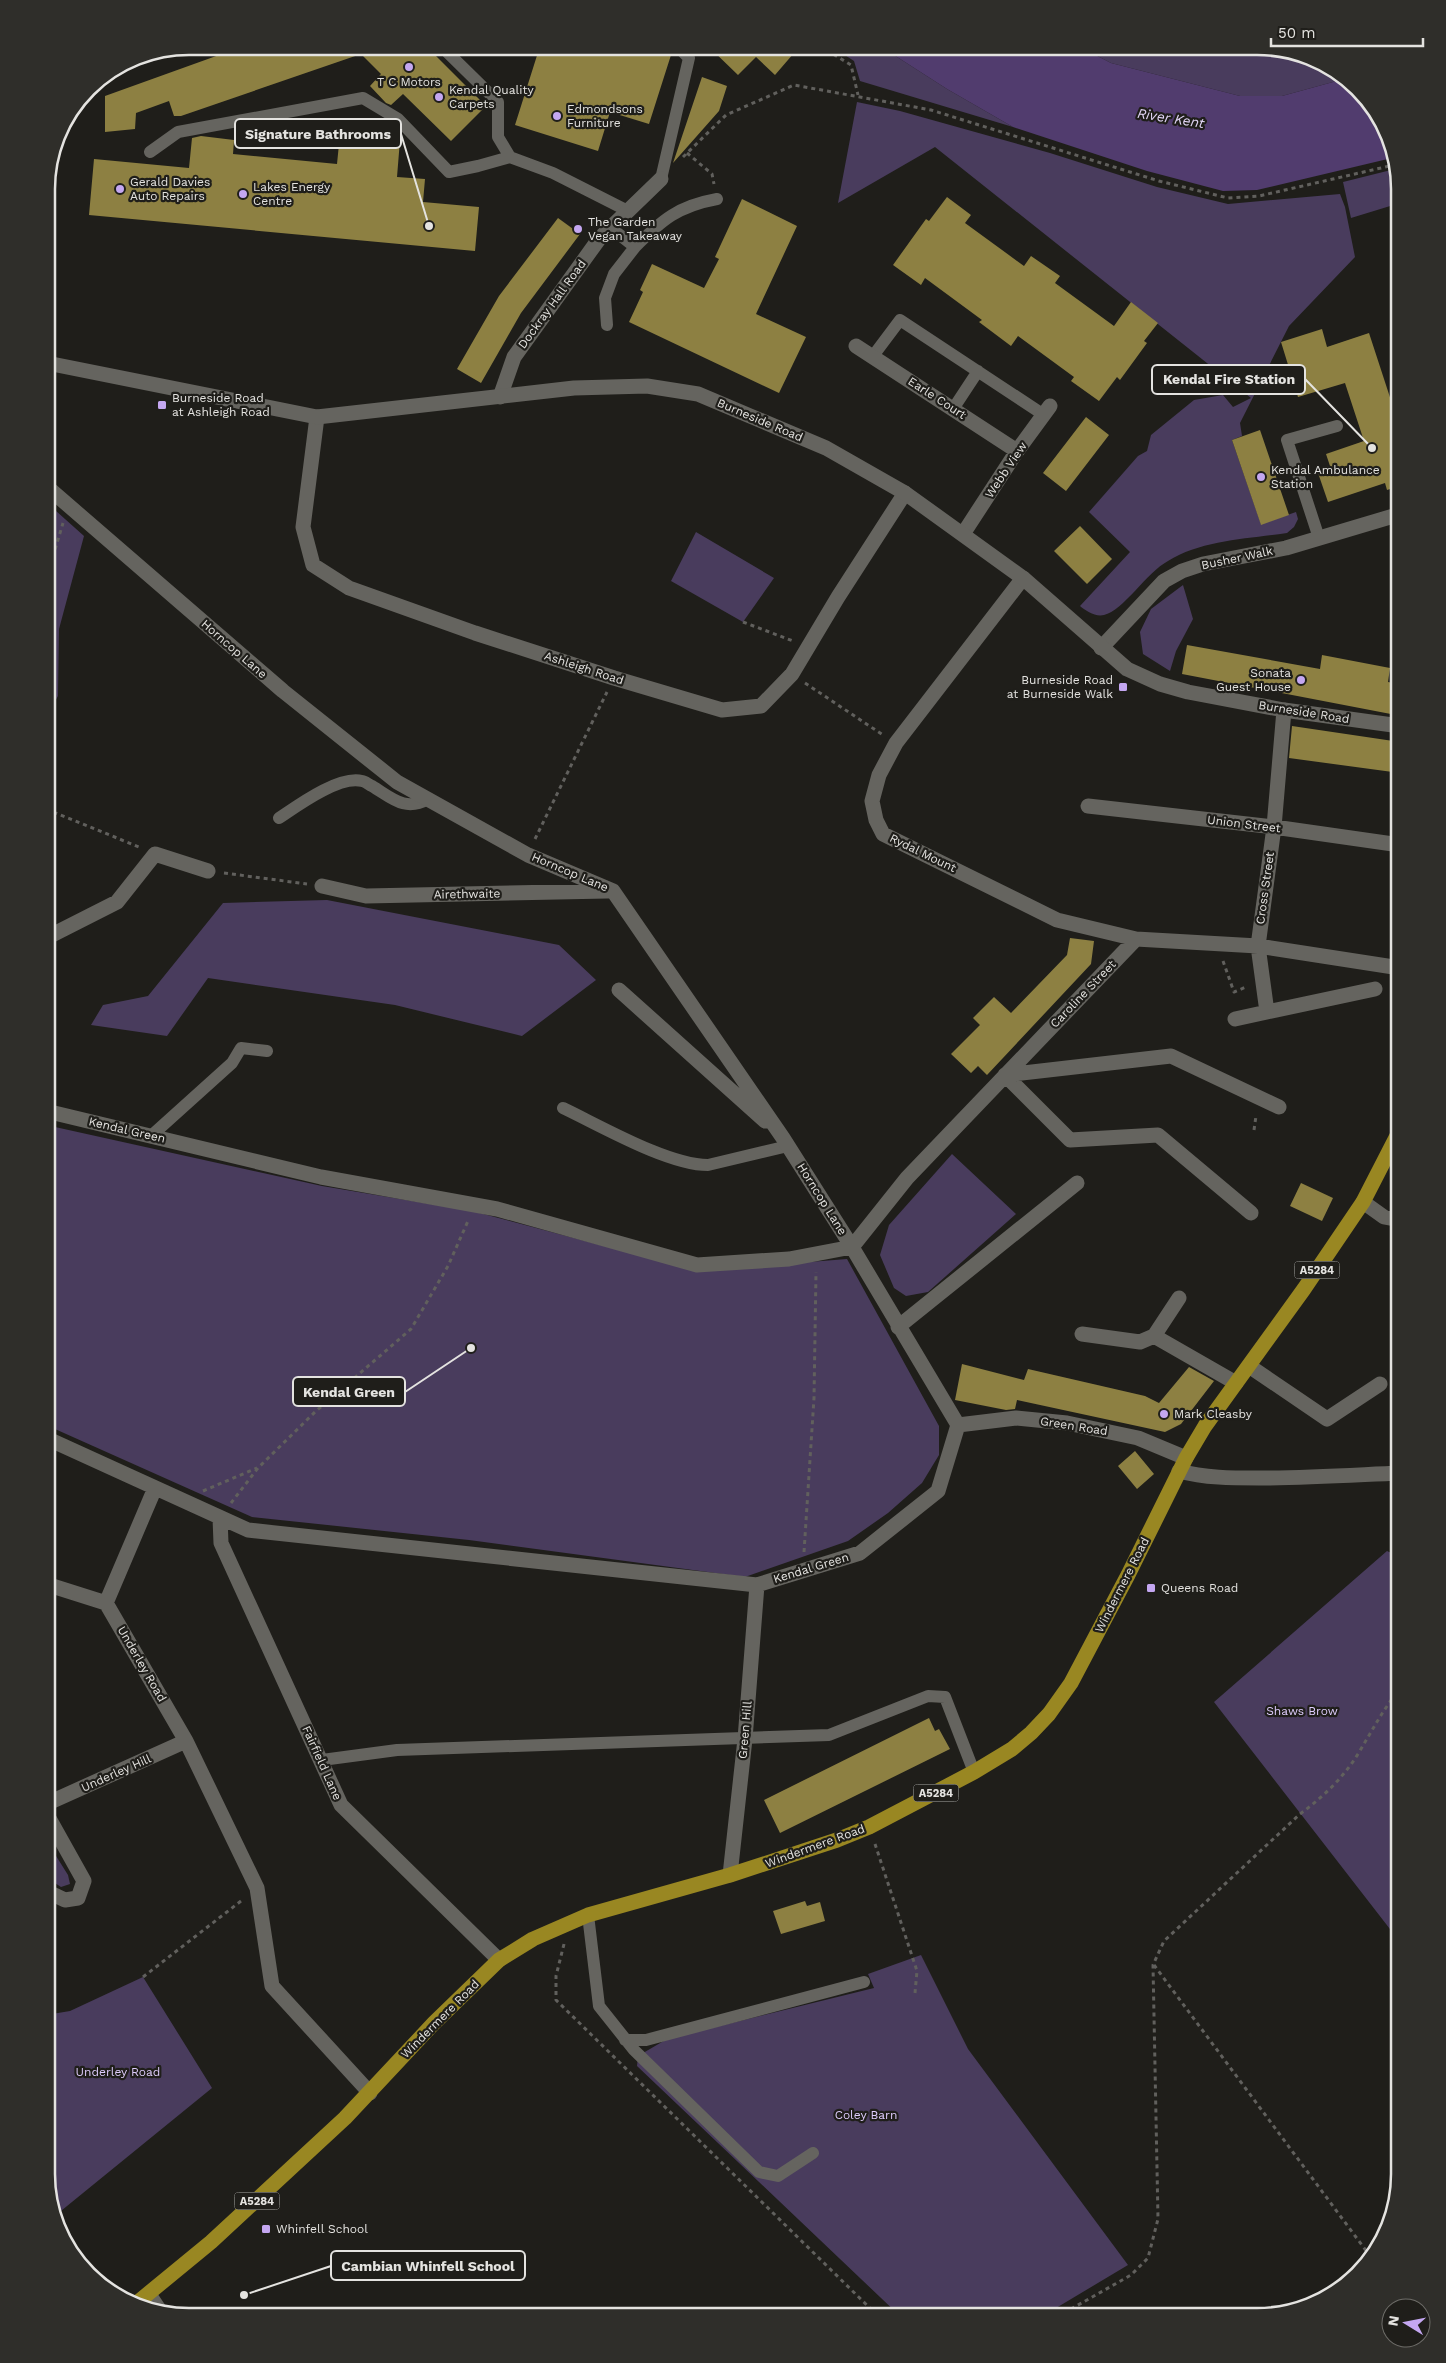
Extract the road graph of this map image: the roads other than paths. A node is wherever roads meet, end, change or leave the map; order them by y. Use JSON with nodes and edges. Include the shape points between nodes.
{"nodes":[{"id":1,"x":450,"y":55,"type":"edge"},
{"id":2,"x":686,"y":55,"type":"edge"},
{"id":3,"x":150,"y":152,"type":"dead end"},
{"id":4,"x":510,"y":157,"type":"junction"},
{"id":5,"x":661,"y":179,"type":"joint"},
{"id":6,"x":717,"y":199,"type":"road end"},
{"id":7,"x":628,"y":211,"type":"junction"},
{"id":8,"x":611,"y":228,"type":"junction"},
{"id":9,"x":635,"y":247,"type":"junction"},
{"id":10,"x":607,"y":325,"type":"dead end"},
{"id":11,"x":856,"y":346,"type":"dead end"},
{"id":12,"x":873,"y":356,"type":"junction"},
{"id":13,"x":55,"y":365,"type":"edge"},
{"id":14,"x":978,"y":371,"type":"junction"},
{"id":15,"x":500,"y":397,"type":"junction"},
{"id":16,"x":953,"y":409,"type":"junction"},
{"id":17,"x":1047,"y":411,"type":"joint"},
{"id":18,"x":317,"y":417,"type":"junction"},
{"id":19,"x":1337,"y":426,"type":"dead end"},
{"id":20,"x":1018,"y":451,"type":"junction"},
{"id":21,"x":904,"y":493,"type":"junction"},
{"id":22,"x":55,"y":494,"type":"edge"},
{"id":23,"x":1391,"y":517,"type":"edge"},
{"id":24,"x":963,"y":534,"type":"junction"},
{"id":25,"x":1319,"y":538,"type":"junction"},
{"id":26,"x":1023,"y":578,"type":"junction"},
{"id":27,"x":1102,"y":648,"type":"junction"},
{"id":28,"x":1284,"y":710,"type":"junction"},
{"id":29,"x":1391,"y":725,"type":"edge"},
{"id":30,"x":428,"y":799,"type":"junction"},
{"id":31,"x":1088,"y":806,"type":"dead end"},
{"id":32,"x":279,"y":818,"type":"dead end"},
{"id":33,"x":1274,"y":827,"type":"junction"},
{"id":34,"x":1391,"y":845,"type":"edge"},
{"id":35,"x":208,"y":870,"type":"road end"},
{"id":36,"x":322,"y":886,"type":"road end"},
{"id":37,"x":613,"y":890,"type":"junction"},
{"id":38,"x":55,"y":933,"type":"edge"},
{"id":39,"x":1136,"y":939,"type":"junction"},
{"id":40,"x":1258,"y":946,"type":"junction"},
{"id":41,"x":1391,"y":967,"type":"edge"},
{"id":42,"x":1375,"y":989,"type":"dead end"},
{"id":43,"x":619,"y":990,"type":"dead end"},
{"id":44,"x":1267,"y":1012,"type":"junction"},
{"id":45,"x":1234,"y":1018,"type":"dead end"},
{"id":46,"x":267,"y":1050,"type":"dead end"},
{"id":47,"x":1005,"y":1076,"type":"junction"},
{"id":48,"x":1279,"y":1107,"type":"dead end"},
{"id":49,"x":563,"y":1108,"type":"dead end"},
{"id":50,"x":55,"y":1113,"type":"edge"},
{"id":51,"x":151,"y":1136,"type":"junction"},
{"id":52,"x":786,"y":1142,"type":"junction"},
{"id":53,"x":1391,"y":1148,"type":"edge"},
{"id":54,"x":1077,"y":1183,"type":"dead end"},
{"id":55,"x":1363,"y":1202,"type":"junction"},
{"id":56,"x":1251,"y":1213,"type":"dead end"},
{"id":57,"x":1391,"y":1218,"type":"edge"},
{"id":58,"x":852,"y":1247,"type":"junction"},
{"id":59,"x":1179,"y":1298,"type":"dead end"},
{"id":60,"x":898,"y":1327,"type":"junction"},
{"id":61,"x":1082,"y":1334,"type":"dead end"},
{"id":62,"x":1154,"y":1336,"type":"junction"},
{"id":63,"x":1249,"y":1366,"type":"junction"},
{"id":64,"x":1236,"y":1383,"type":"junction"},
{"id":65,"x":1380,"y":1384,"type":"dead end"},
{"id":66,"x":958,"y":1425,"type":"junction"},
{"id":67,"x":55,"y":1442,"type":"edge"},
{"id":68,"x":1182,"y":1464,"type":"junction"},
{"id":69,"x":1391,"y":1474,"type":"edge"},
{"id":70,"x":155,"y":1488,"type":"junction"},
{"id":71,"x":220,"y":1518,"type":"junction"},
{"id":72,"x":757,"y":1585,"type":"junction"},
{"id":73,"x":55,"y":1587,"type":"edge"},
{"id":74,"x":106,"y":1602,"type":"junction"},
{"id":75,"x":745,"y":1739,"type":"junction"},
{"id":76,"x":186,"y":1741,"type":"junction"},
{"id":77,"x":322,"y":1760,"type":"junction"},
{"id":78,"x":974,"y":1772,"type":"junction"},
{"id":79,"x":55,"y":1800,"type":"edge"},
{"id":80,"x":55,"y":1829,"type":"edge"},
{"id":81,"x":730,"y":1875,"type":"junction"},
{"id":82,"x":55,"y":1895,"type":"edge"},
{"id":83,"x":588,"y":1916,"type":"junction"},
{"id":84,"x":499,"y":1960,"type":"junction"},
{"id":85,"x":864,"y":1982,"type":"dead end"},
{"id":86,"x":625,"y":2040,"type":"junction"},
{"id":87,"x":370,"y":2093,"type":"junction"},
{"id":88,"x":813,"y":2153,"type":"dead end"},
{"id":89,"x":144,"y":2298,"type":"edge"}],
"edges":[{"from":1,"to":4,"type":"lane","via":[[498,102],[498,137]]},
{"from":2,"to":5,"type":"lane","via":[[689,58]]},
{"from":3,"to":4,"type":"lane","via":[[178,132],[363,98],[398,119],[449,172]]},
{"from":4,"to":7,"type":"lane","via":[[553,173]]},
{"from":5,"to":7,"type":"street","name":"Dockray Hall Road"},
{"from":6,"to":9,"type":"lane","via":[[699,202],[662,220]]},
{"from":7,"to":8,"type":"street","name":"Dockray Hall Road"},
{"from":8,"to":9,"type":"lane"},
{"from":8,"to":15,"type":"street","name":"Dockray Hall Road","via":[[599,239],[514,357]]},
{"from":9,"to":10,"type":"lane","via":[[614,274],[605,298]]},
{"from":11,"to":12,"type":"street","name":"Earle Court"},
{"from":12,"to":14,"type":"lane","via":[[900,320]]},
{"from":12,"to":16,"type":"street","name":"Earle Court"},
{"from":13,"to":18,"type":"street","name":"Burneside Road"},
{"from":14,"to":16,"type":"lane"},
{"from":14,"to":17,"type":"lane"},
{"from":15,"to":18,"type":"street","name":"Burneside Road"},
{"from":15,"to":21,"type":"street","name":"Burneside Road","via":[[574,388],[647,386],[698,394],[826,448]]},
{"from":16,"to":20,"type":"street","name":"Earle Court"},
{"from":17,"to":20,"type":"street","name":"Webb View"},
{"from":18,"to":21,"type":"street","name":"Ashleigh Road","via":[[303,527],[313,566],[350,588],[475,633],[722,710],[761,706],[792,674]]},
{"from":19,"to":25,"type":"lane","via":[[1287,440]]},
{"from":20,"to":24,"type":"street","name":"Webb View"},
{"from":21,"to":24,"type":"street","name":"Burneside Road"},
{"from":22,"to":30,"type":"street","name":"Horncop Lane","via":[[283,691],[397,782]]},
{"from":23,"to":25,"type":"street","name":"Busher Walk"},
{"from":24,"to":26,"type":"street","name":"Burneside Road"},
{"from":25,"to":27,"type":"street","name":"Busher Walk","via":[[1182,571],[1164,581]]},
{"from":26,"to":27,"type":"street","name":"Burneside Road"},
{"from":26,"to":39,"type":"street","name":"Rydal Mount","via":[[896,743],[879,776],[872,801],[876,820],[883,834],[1057,920]]},
{"from":27,"to":28,"type":"street","name":"Burneside Road","via":[[1127,669],[1160,684]]},
{"from":28,"to":29,"type":"street","name":"Burneside Road"},
{"from":28,"to":33,"type":"street","name":"Cross Street"},
{"from":30,"to":32,"type":"lane","via":[[417,805],[401,804],[362,780],[345,782],[309,798]]},
{"from":30,"to":37,"type":"street","name":"Horncop Lane","via":[[528,855]]},
{"from":31,"to":33,"type":"street","name":"Union Street"},
{"from":33,"to":34,"type":"street","name":"Union Street"},
{"from":33,"to":40,"type":"street","name":"Cross Street"},
{"from":35,"to":38,"type":"street","via":[[155,854],[117,902]]},
{"from":36,"to":37,"type":"street","name":"Airethwaite","via":[[366,896]]},
{"from":37,"to":52,"type":"street","name":"Horncop Lane"},
{"from":39,"to":40,"type":"street"},
{"from":39,"to":47,"type":"street","name":"Caroline Street"},
{"from":40,"to":41,"type":"street"},
{"from":40,"to":44,"type":"street","name":"Cross Street"},
{"from":42,"to":44,"type":"street"},
{"from":43,"to":52,"type":"street"},
{"from":44,"to":45,"type":"street"},
{"from":46,"to":51,"type":"lane","via":[[241,1048],[232,1063]]},
{"from":47,"to":48,"type":"street","via":[[1171,1056]]},
{"from":47,"to":56,"type":"street","via":[[1070,1140],[1158,1135]]},
{"from":47,"to":58,"type":"street","name":"Caroline Street","via":[[908,1178]]},
{"from":49,"to":52,"type":"lane","via":[[665,1156],[698,1165],[718,1163]]},
{"from":50,"to":51,"type":"street","name":"Kendal Green"},
{"from":51,"to":58,"type":"street","name":"Kendal Green","via":[[321,1177],[497,1209],[697,1265],[789,1259]]},
{"from":52,"to":58,"type":"street","name":"Horncop Lane"},
{"from":53,"to":55,"type":"highway","name":"Windermere Road","number":"A5284"},
{"from":54,"to":60,"type":"street"},
{"from":55,"to":57,"type":"street"},
{"from":55,"to":63,"type":"highway","name":"Windermere Road","number":"A5284"},
{"from":58,"to":60,"type":"street","name":"Horncop Lane"},
{"from":59,"to":62,"type":"street"},
{"from":60,"to":66,"type":"street","name":"Horncop Lane"},
{"from":61,"to":62,"type":"street","via":[[1140,1342]]},
{"from":62,"to":64,"type":"street"},
{"from":63,"to":64,"type":"highway","name":"Windermere Road","number":"A5284"},
{"from":63,"to":65,"type":"street","via":[[1327,1419]]},
{"from":64,"to":68,"type":"highway","name":"Windermere Road","number":"A5284"},
{"from":66,"to":68,"type":"street","name":"Green Road","via":[[1016,1418],[1067,1423],[1138,1438]]},
{"from":66,"to":72,"type":"street","name":"Kendal Green","via":[[938,1491],[860,1553]]},
{"from":67,"to":70,"type":"street","name":"Kendal Green"},
{"from":68,"to":69,"type":"street","via":[[1202,1476],[1318,1478]]},
{"from":68,"to":78,"type":"highway","name":"Windermere Road","number":"A5284","via":[[1071,1683],[1031,1733]]},
{"from":70,"to":71,"type":"street","name":"Kendal Green"},
{"from":70,"to":74,"type":"street"},
{"from":71,"to":72,"type":"street","name":"Kendal Green","via":[[248,1530]]},
{"from":71,"to":77,"type":"street","name":"Fairfield Lane","via":[[221,1542]]},
{"from":72,"to":75,"type":"street","name":"Green Hill"},
{"from":73,"to":74,"type":"street"},
{"from":74,"to":76,"type":"street","name":"Underley Road"},
{"from":75,"to":77,"type":"lane","via":[[397,1750]]},
{"from":75,"to":78,"type":"lane","via":[[829,1735],[928,1696],[945,1697]]},
{"from":75,"to":81,"type":"street","name":"Green Hill"},
{"from":76,"to":79,"type":"street","name":"Underley Hill"},
{"from":76,"to":87,"type":"street","name":"Underley Road","via":[[258,1888],[272,1986]]},
{"from":77,"to":84,"type":"street","name":"Fairfield Lane","via":[[341,1805]]},
{"from":78,"to":81,"type":"highway","name":"Windermere Road","number":"A5284","via":[[869,1827]]},
{"from":80,"to":82,"type":"street","via":[[84,1881],[78,1898],[65,1900]]},
{"from":81,"to":83,"type":"highway","name":"Windermere Road","number":"A5284"},
{"from":83,"to":84,"type":"highway","name":"Windermere Road","number":"A5284","via":[[533,1939]]},
{"from":83,"to":86,"type":"lane","via":[[599,2006]]},
{"from":84,"to":87,"type":"highway","name":"Windermere Road","number":"A5284","via":[[434,2023]]},
{"from":85,"to":86,"type":"lane","via":[[646,2040]]},
{"from":86,"to":88,"type":"lane","via":[[759,2172],[778,2176]]},
{"from":87,"to":89,"type":"highway","name":"Windermere Road","number":"A5284","via":[[211,2242]]}]}
